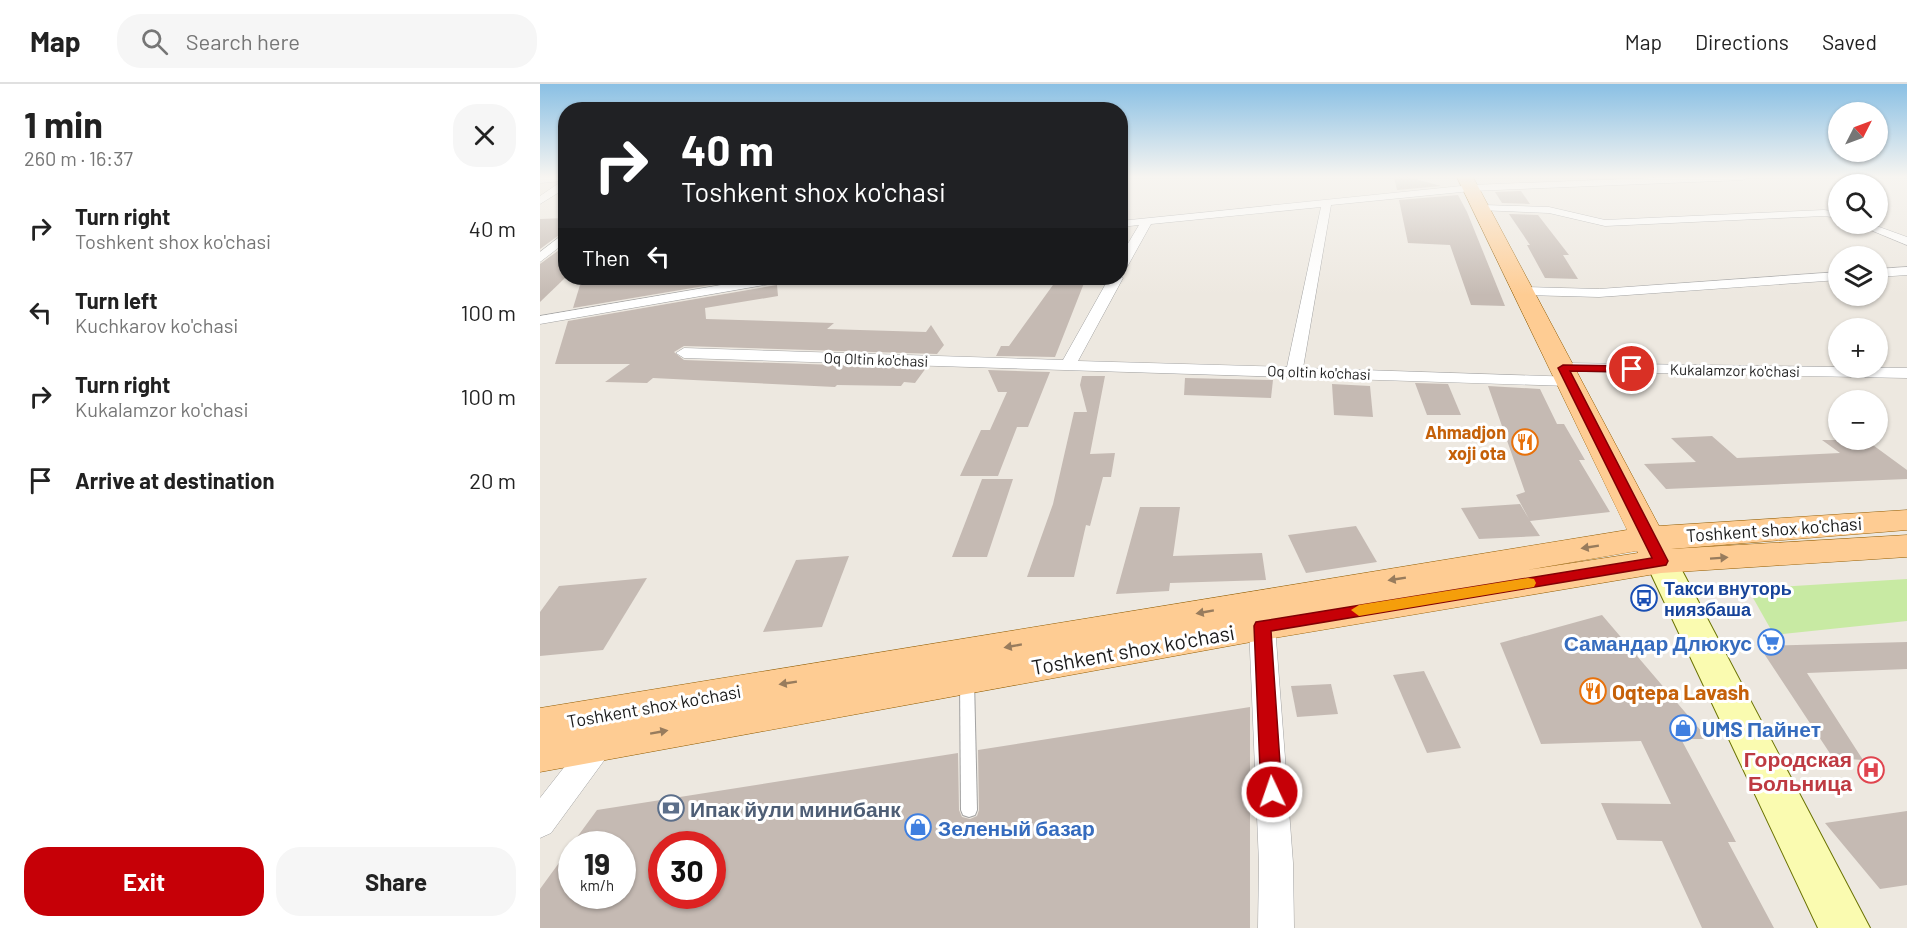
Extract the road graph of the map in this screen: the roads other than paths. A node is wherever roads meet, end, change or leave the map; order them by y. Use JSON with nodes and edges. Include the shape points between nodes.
{"nodes":[{"id":1,"x":1189,"y":216,"type":"edge"},
{"id":2,"x":1324,"y":216,"type":"edge"},
{"id":3,"x":1485,"y":216,"type":"edge"},
{"id":4,"x":1577,"y":216,"type":"edge"},
{"id":5,"x":1750,"y":216,"type":"edge"},
{"id":6,"x":1147,"y":221,"type":"junction"},
{"id":7,"x":1128,"y":223,"type":"edge"},
{"id":8,"x":1888,"y":234,"type":"edge"},
{"id":9,"x":1907,"y":241,"type":"edge"},
{"id":10,"x":558,"y":242,"type":"edge"},
{"id":11,"x":1128,"y":255,"type":"edge"},
{"id":12,"x":540,"y":258,"type":"edge"},
{"id":13,"x":1907,"y":271,"type":"edge"},
{"id":14,"x":1888,"y":272,"type":"edge"},
{"id":15,"x":1828,"y":277,"type":"edge"},
{"id":16,"x":742,"y":285,"type":"edge"},
{"id":17,"x":1112,"y":285,"type":"edge"},
{"id":18,"x":1525,"y":291,"type":"junction"},
{"id":19,"x":540,"y":320,"type":"edge"},
{"id":20,"x":684,"y":353,"type":"dead end"},
{"id":21,"x":1068,"y":365,"type":"junction"},
{"id":22,"x":1294,"y":372,"type":"junction"},
{"id":23,"x":1907,"y":372,"type":"edge"},
{"id":24,"x":1566,"y":374,"type":"junction"},
{"id":25,"x":1907,"y":520,"type":"edge"},
{"id":26,"x":1907,"y":546,"type":"edge"},
{"id":27,"x":1654,"y":550,"type":"junction"},
{"id":28,"x":1262,"y":626,"type":"junction"},
{"id":29,"x":966,"y":680,"type":"junction"},
{"id":30,"x":540,"y":726,"type":"edge"},
{"id":31,"x":602,"y":742,"type":"junction"},
{"id":32,"x":540,"y":752,"type":"edge"},
{"id":33,"x":969,"y":810,"type":"dead end"},
{"id":34,"x":540,"y":823,"type":"edge"},
{"id":35,"x":1276,"y":928,"type":"edge"},
{"id":36,"x":1845,"y":928,"type":"edge"}],
"edges":[{"from":1,"to":6,"type":"street"},
{"from":2,"to":22,"type":"street"},
{"from":3,"to":18,"type":"main road"},
{"from":4,"to":5,"type":"street","via":[[1605,223]]},
{"from":6,"to":7,"type":"street"},
{"from":6,"to":11,"type":"street"},
{"from":8,"to":9,"type":"street"},
{"from":10,"to":12,"type":"street"},
{"from":13,"to":14,"type":"street"},
{"from":15,"to":18,"type":"street","via":[[1599,293]]},
{"from":16,"to":19,"type":"street"},
{"from":17,"to":21,"type":"street"},
{"from":18,"to":24,"type":"main road"},
{"from":20,"to":21,"type":"street","name":"Oq Oltin ko'chasi"},
{"from":21,"to":22,"type":"street","name":"Oq oltin ko'chasi"},
{"from":22,"to":24,"type":"street","name":"Oq oltin ko'chasi"},
{"from":23,"to":24,"type":"street","name":"Kukalamzor ko'chasi"},
{"from":24,"to":27,"type":"main road"},
{"from":25,"to":27,"type":"main road","name":"Toshkent shox ko'chasi"},
{"from":27,"to":26,"type":"main road","name":"Toshkent shox ko'chasi","one_way":true},
{"from":27,"to":28,"type":"main road","name":"Toshkent shox ko'chasi"},
{"from":27,"to":30,"type":"main road","name":"Toshkent shox ko'chasi","one_way":true},
{"from":27,"to":36,"type":"main road"},
{"from":28,"to":29,"type":"main road","name":"Toshkent shox ko'chasi"},
{"from":28,"to":35,"type":"street","via":[[1276,863]]},
{"from":31,"to":29,"type":"main road","name":"Toshkent shox ko'chasi","one_way":true},
{"from":29,"to":33,"type":"lane"},
{"from":31,"to":32,"type":"main road","name":"Toshkent shox ko'chasi"},
{"from":31,"to":34,"type":"street"}]}
